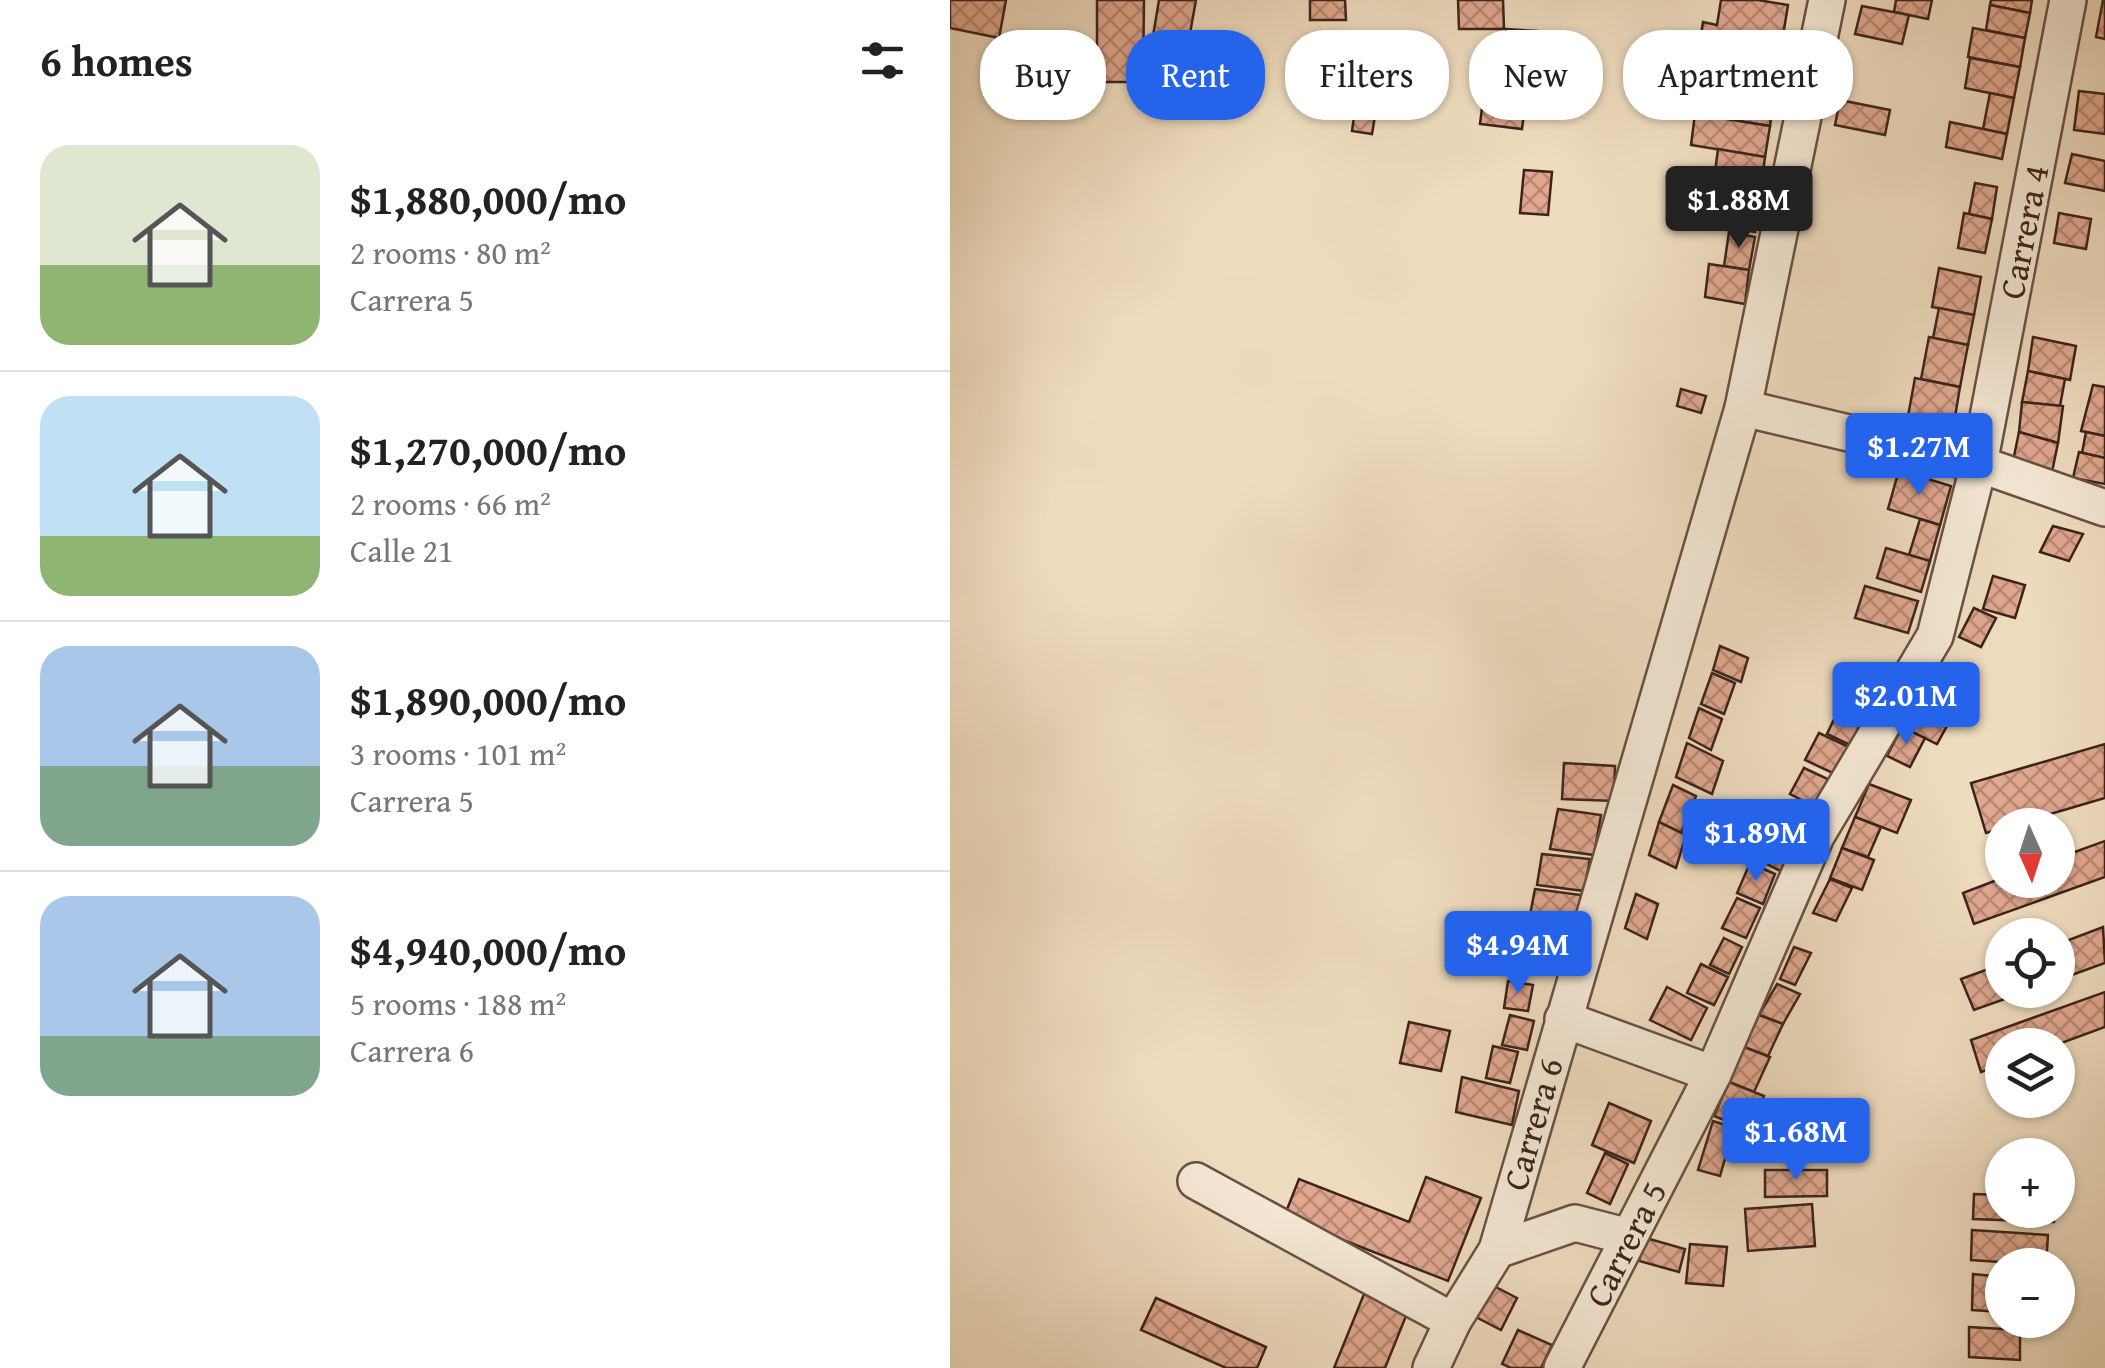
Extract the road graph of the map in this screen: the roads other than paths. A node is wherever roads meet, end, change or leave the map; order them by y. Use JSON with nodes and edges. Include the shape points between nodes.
{"nodes":[{"id":1,"x":1827,"y":0,"type":"edge"},
{"id":2,"x":2068,"y":0,"type":"edge"},
{"id":3,"x":1743,"y":408,"type":"junction"},
{"id":4,"x":1980,"y":464,"type":"junction"},
{"id":5,"x":2105,"y":508,"type":"edge"},
{"id":6,"x":1563,"y":1018,"type":"junction"},
{"id":7,"x":1713,"y":1074,"type":"junction"},
{"id":8,"x":1196,"y":1181,"type":"dead end"},
{"id":9,"x":1629,"y":1237,"type":"junction"},
{"id":10,"x":1497,"y":1250,"type":"junction"},
{"id":11,"x":1453,"y":1321,"type":"junction"},
{"id":12,"x":1431,"y":1368,"type":"edge"},
{"id":13,"x":1562,"y":1368,"type":"edge"}],
"edges":[{"from":1,"to":3,"type":"street"},
{"from":2,"to":4,"type":"street","name":"Carrera 4"},
{"from":3,"to":4,"type":"street"},
{"from":3,"to":6,"type":"street","name":"Carrera 6"},
{"from":4,"to":5,"type":"street"},
{"from":4,"to":7,"type":"street","name":"Carrera 5","via":[[1934,636],[1816,836]]},
{"from":6,"to":7,"type":"street"},
{"from":6,"to":10,"type":"street","name":"Carrera 6"},
{"from":7,"to":9,"type":"street","name":"Carrera 5"},
{"from":8,"to":11,"type":"street"},
{"from":9,"to":10,"type":"street","via":[[1575,1223]]},
{"from":9,"to":13,"type":"street","name":"Carrera 5"},
{"from":10,"to":11,"type":"street","name":"Carrera 6"},
{"from":11,"to":12,"type":"street","name":"Carrera 6"}]}
